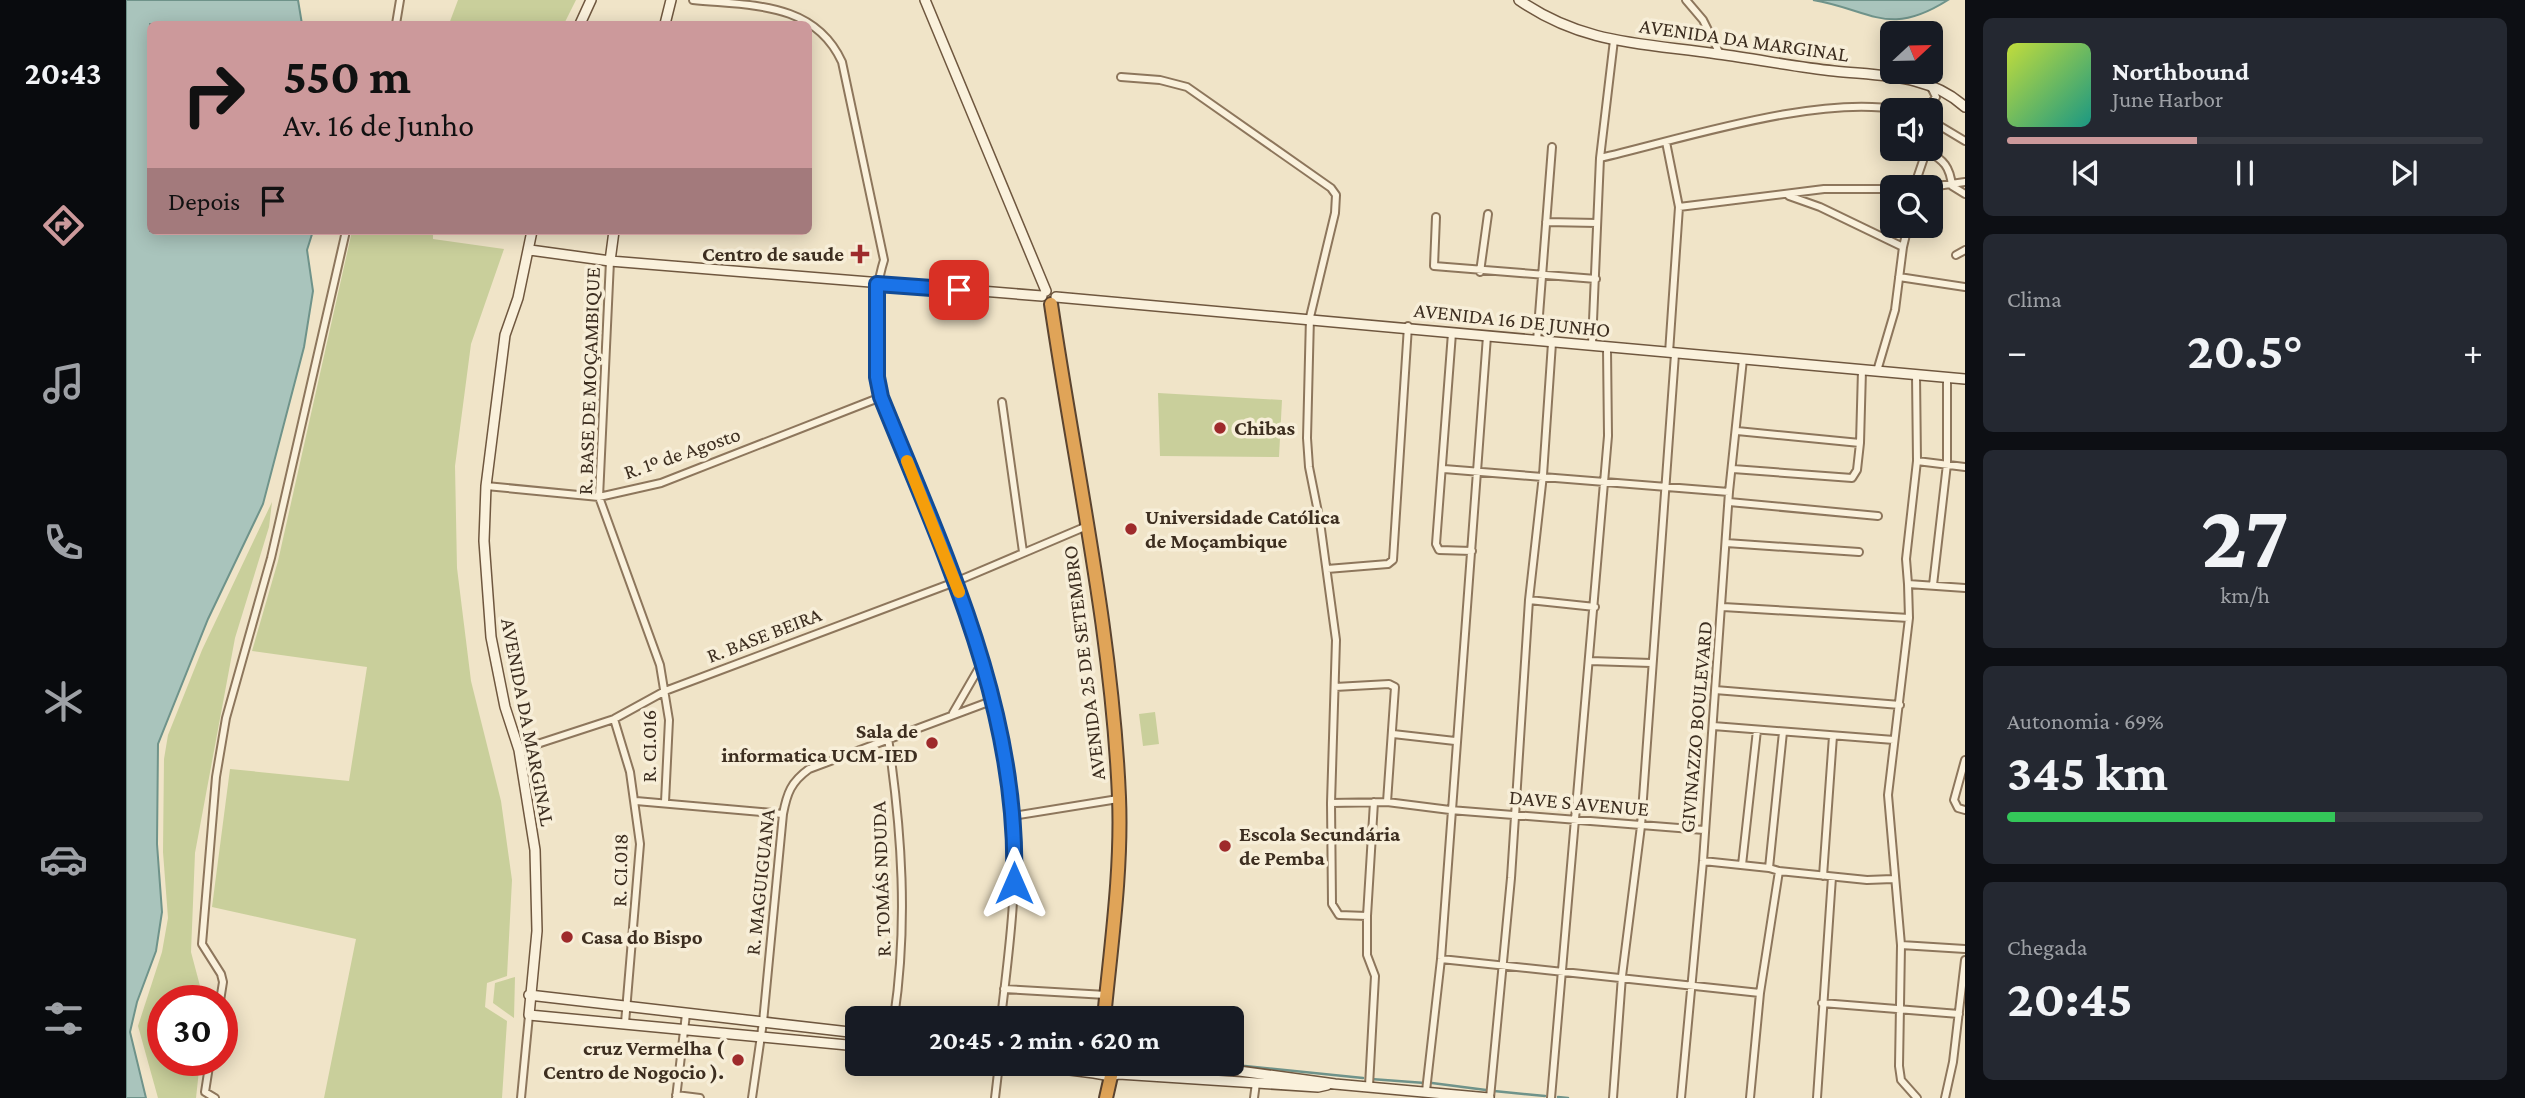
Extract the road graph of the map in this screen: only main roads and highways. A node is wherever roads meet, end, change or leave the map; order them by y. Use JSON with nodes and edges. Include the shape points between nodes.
{"nodes":[{"id":1,"x":1049,"y":297,"type":"road end"},
{"id":2,"x":1105,"y":1006,"type":"edge"},
{"id":3,"x":1115,"y":1076,"type":"edge"},
{"id":4,"x":1106,"y":1098,"type":"edge"}],
"edges":[{"from":1,"to":2,"type":"highway","name":"AVENIDA 25 DE SETEMBRO","via":[[1115,731],[1119,865]]},
{"from":3,"to":4,"type":"highway"}]}
